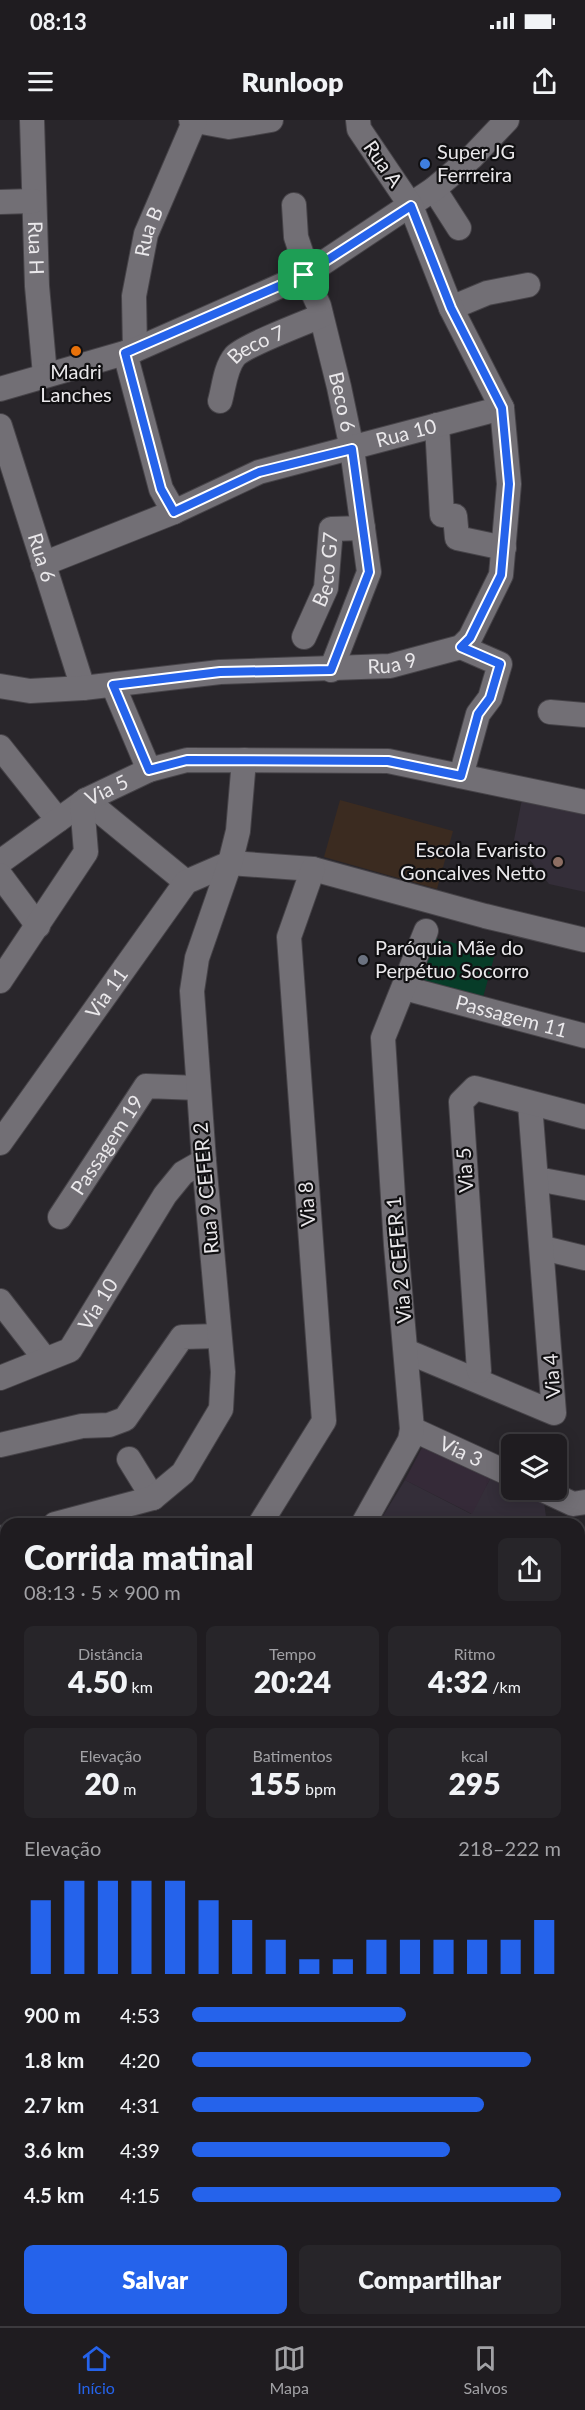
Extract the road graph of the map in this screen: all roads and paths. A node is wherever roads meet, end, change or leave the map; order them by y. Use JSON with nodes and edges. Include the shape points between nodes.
{"nodes":[{"id":1,"x":32,"y":120,"type":"edge"},
{"id":2,"x":193,"y":120,"type":"edge"},
{"id":3,"x":271,"y":120,"type":"edge"},
{"id":4,"x":358,"y":120,"type":"edge"},
{"id":5,"x":507,"y":120,"type":"edge"},
{"id":6,"x":435,"y":189,"type":"junction"},
{"id":7,"x":33,"y":201,"type":"junction"},
{"id":8,"x":0,"y":202,"type":"edge"},
{"id":9,"x":294,"y":205,"type":"dead end"},
{"id":10,"x":411,"y":206,"type":"junction"},
{"id":11,"x":459,"y":228,"type":"dead end"},
{"id":12,"x":304,"y":275,"type":"junction"},
{"id":13,"x":528,"y":285,"type":"dead end"},
{"id":14,"x":451,"y":308,"type":"junction"},
{"id":15,"x":321,"y":316,"type":"junction"},
{"id":16,"x":130,"y":352,"type":"junction"},
{"id":17,"x":45,"y":375,"type":"junction"},
{"id":18,"x":0,"y":388,"type":"edge"},
{"id":19,"x":220,"y":401,"type":"dead end"},
{"id":20,"x":502,"y":408,"type":"junction"},
{"id":21,"x":437,"y":425,"type":"junction"},
{"id":22,"x":0,"y":426,"type":"edge"},
{"id":23,"x":352,"y":449,"type":"junction"},
{"id":24,"x":174,"y":512,"type":"junction"},
{"id":25,"x":363,"y":528,"type":"junction"},
{"id":26,"x":504,"y":548,"type":"junction"},
{"id":27,"x":43,"y":564,"type":"junction"},
{"id":28,"x":304,"y":637,"type":"dead end"},
{"id":29,"x":461,"y":647,"type":"junction"},
{"id":30,"x":331,"y":670,"type":"junction"},
{"id":31,"x":113,"y":685,"type":"junction"},
{"id":32,"x":0,"y":686,"type":"edge"},
{"id":33,"x":83,"y":688,"type":"junction"},
{"id":34,"x":550,"y":712,"type":"dead end"},
{"id":35,"x":585,"y":715,"type":"edge"},
{"id":36,"x":0,"y":747,"type":"edge"},
{"id":37,"x":244,"y":760,"type":"junction"},
{"id":38,"x":149,"y":770,"type":"junction"},
{"id":39,"x":461,"y":776,"type":"junction"},
{"id":40,"x":84,"y":801,"type":"junction"},
{"id":41,"x":585,"y":802,"type":"edge"},
{"id":42,"x":58,"y":820,"type":"junction"},
{"id":43,"x":0,"y":862,"type":"edge"},
{"id":44,"x":230,"y":863,"type":"junction"},
{"id":45,"x":313,"y":869,"type":"junction"},
{"id":46,"x":0,"y":874,"type":"edge"},
{"id":47,"x":186,"y":882,"type":"junction"},
{"id":48,"x":38,"y":926,"type":"junction"},
{"id":49,"x":426,"y":931,"type":"dead end"},
{"id":50,"x":585,"y":940,"type":"edge"},
{"id":51,"x":0,"y":981,"type":"edge"},
{"id":52,"x":404,"y":988,"type":"junction"},
{"id":53,"x":585,"y":1036,"type":"edge"},
{"id":54,"x":198,"y":1088,"type":"junction"},
{"id":55,"x":530,"y":1104,"type":"junction"},
{"id":56,"x":585,"y":1117,"type":"edge"},
{"id":57,"x":0,"y":1143,"type":"edge"},
{"id":58,"x":204,"y":1161,"type":"junction"},
{"id":59,"x":537,"y":1179,"type":"junction"},
{"id":60,"x":585,"y":1188,"type":"edge"},
{"id":61,"x":165,"y":1195,"type":"junction"},
{"id":62,"x":207,"y":1196,"type":"junction"},
{"id":63,"x":60,"y":1217,"type":"dead end"},
{"id":64,"x":543,"y":1248,"type":"junction"},
{"id":65,"x":585,"y":1258,"type":"edge"},
{"id":66,"x":0,"y":1301,"type":"edge"},
{"id":67,"x":219,"y":1336,"type":"junction"},
{"id":68,"x":406,"y":1351,"type":"junction"},
{"id":69,"x":45,"y":1359,"type":"junction"},
{"id":70,"x":479,"y":1371,"type":"dead end"},
{"id":71,"x":0,"y":1378,"type":"edge"},
{"id":72,"x":412,"y":1429,"type":"junction"},
{"id":73,"x":0,"y":1445,"type":"edge"},
{"id":74,"x":129,"y":1459,"type":"dead end"},
{"id":75,"x":501,"y":1470,"type":"edge"},
{"id":76,"x":153,"y":1498,"type":"junction"},
{"id":77,"x":564,"y":1500,"type":"edge"},
{"id":78,"x":585,"y":1502,"type":"edge"},
{"id":79,"x":78,"y":1518,"type":"edge"},
{"id":80,"x":264,"y":1518,"type":"edge"},
{"id":81,"x":366,"y":1518,"type":"edge"}],
"edges":[{"from":1,"to":7,"type":"street","name":"Rua H"},
{"from":2,"to":3,"type":"street","via":[[229,127]]},
{"from":2,"to":16,"type":"street","name":"Rua B","via":[[146,234],[134,296]]},
{"from":4,"to":10,"type":"street","name":"Rua A","via":[[359,129]]},
{"from":5,"to":6,"type":"street"},
{"from":6,"to":10,"type":"street"},
{"from":6,"to":11,"type":"street"},
{"from":7,"to":8,"type":"street"},
{"from":7,"to":17,"type":"street","name":"Rua H"},
{"from":9,"to":12,"type":"street","name":"Beco 6"},
{"from":10,"to":12,"type":"street"},
{"from":10,"to":14,"type":"street","name":"Rua A"},
{"from":12,"to":15,"type":"street","name":"Beco 6"},
{"from":12,"to":16,"type":"street"},
{"from":13,"to":14,"type":"street","via":[[486,293]]},
{"from":14,"to":20,"type":"street","name":"Rua A"},
{"from":15,"to":19,"type":"street","name":"Beco 7","via":[[236,356],[228,369]]},
{"from":15,"to":23,"type":"street","name":"Beco 6"},
{"from":16,"to":17,"type":"street"},
{"from":16,"to":24,"type":"street","name":"Rua B","via":[[161,489]]},
{"from":17,"to":18,"type":"street"},
{"from":20,"to":21,"type":"street","name":"Rua 10"},
{"from":20,"to":26,"type":"street","via":[[509,484]]},
{"from":21,"to":23,"type":"street","name":"Rua 10"},
{"from":21,"to":26,"type":"street","via":[[442,515],[455,516],[457,538]]},
{"from":22,"to":27,"type":"street","name":"Rua 6"},
{"from":23,"to":24,"type":"street","name":"Rua 10","via":[[259,472]]},
{"from":23,"to":25,"type":"street","name":"Beco 6"},
{"from":24,"to":27,"type":"street","name":"Rua 10"},
{"from":25,"to":28,"type":"street","name":"Beco G7","via":[[331,529],[326,588]]},
{"from":25,"to":30,"type":"street","name":"Beco 6","via":[[369,572]]},
{"from":26,"to":29,"type":"street","via":[[501,575],[470,638]]},
{"from":27,"to":33,"type":"street","name":"Rua 6"},
{"from":29,"to":30,"type":"street","name":"Rua 9","via":[[390,666]]},
{"from":29,"to":39,"type":"street","via":[[500,664],[490,698],[478,714]]},
{"from":30,"to":31,"type":"street","name":"Rua 9","via":[[220,672]]},
{"from":31,"to":33,"type":"street","name":"Rua 9"},
{"from":31,"to":38,"type":"street"},
{"from":32,"to":33,"type":"street","name":"Rua 9","via":[[30,691]]},
{"from":34,"to":35,"type":"street"},
{"from":36,"to":42,"type":"street"},
{"from":37,"to":38,"type":"street","name":"Via 5","via":[[187,760]]},
{"from":37,"to":39,"type":"street","name":"Via 5","via":[[388,761]]},
{"from":37,"to":44,"type":"street","name":"Rua 9 CEFER 2","via":[[238,831]]},
{"from":38,"to":40,"type":"street","name":"Via 5"},
{"from":39,"to":41,"type":"street","name":"Via 5"},
{"from":40,"to":42,"type":"street","name":"Via 5"},
{"from":40,"to":47,"type":"street"},
{"from":40,"to":48,"type":"street","via":[[86,852]]},
{"from":42,"to":43,"type":"street","name":"Via 5"},
{"from":44,"to":45,"type":"street"},
{"from":44,"to":47,"type":"street"},
{"from":44,"to":54,"type":"street","name":"Rua 9 CEFER 2","via":[[196,958],[192,991]]},
{"from":45,"to":50,"type":"street"},
{"from":45,"to":80,"type":"street","name":"Via 8","via":[[289,937],[324,1421]]},
{"from":46,"to":48,"type":"street"},
{"from":47,"to":57,"type":"street","name":"Via 11"},
{"from":48,"to":51,"type":"street"},
{"from":49,"to":52,"type":"street","name":"Via 2 CEFER 1"},
{"from":52,"to":53,"type":"street","name":"Passagem 11"},
{"from":52,"to":68,"type":"street","name":"Via 2 CEFER 1","via":[[383,1038]]},
{"from":54,"to":58,"type":"street","name":"Rua 9 CEFER 2"},
{"from":54,"to":63,"type":"street","name":"Passagem 19","via":[[146,1086]]},
{"from":55,"to":56,"type":"street","name":"Via 5"},
{"from":55,"to":59,"type":"street","name":"Via 4"},
{"from":55,"to":70,"type":"street","name":"Via 5","via":[[475,1088],[461,1102]]},
{"from":58,"to":61,"type":"street","name":"Via 10","via":[[183,1173]]},
{"from":58,"to":62,"type":"street","name":"Rua 9 CEFER 2"},
{"from":59,"to":60,"type":"street"},
{"from":59,"to":64,"type":"street","name":"Via 4"},
{"from":61,"to":62,"type":"street"},
{"from":61,"to":69,"type":"street","name":"Via 10","via":[[70,1350]]},
{"from":62,"to":67,"type":"street","name":"Rua 9 CEFER 2"},
{"from":64,"to":65,"type":"street"},
{"from":64,"to":68,"type":"street","name":"Via 4","via":[[554,1413]]},
{"from":66,"to":69,"type":"street"},
{"from":67,"to":73,"type":"street","via":[[182,1337],[125,1419]]},
{"from":67,"to":76,"type":"street","name":"Rua 9 CEFER 2","via":[[222,1410],[183,1473]]},
{"from":68,"to":72,"type":"street","name":"Via 2 CEFER 1"},
{"from":69,"to":71,"type":"street","name":"Via 10"},
{"from":72,"to":75,"type":"street","name":"Via 3"},
{"from":72,"to":81,"type":"street","name":"Via 2 CEFER 1","via":[[410,1440]]},
{"from":74,"to":76,"type":"street"},
{"from":76,"to":79,"type":"street","name":"Rua 9 CEFER 2"},
{"from":77,"to":78,"type":"street","via":[[573,1504]]}]}
